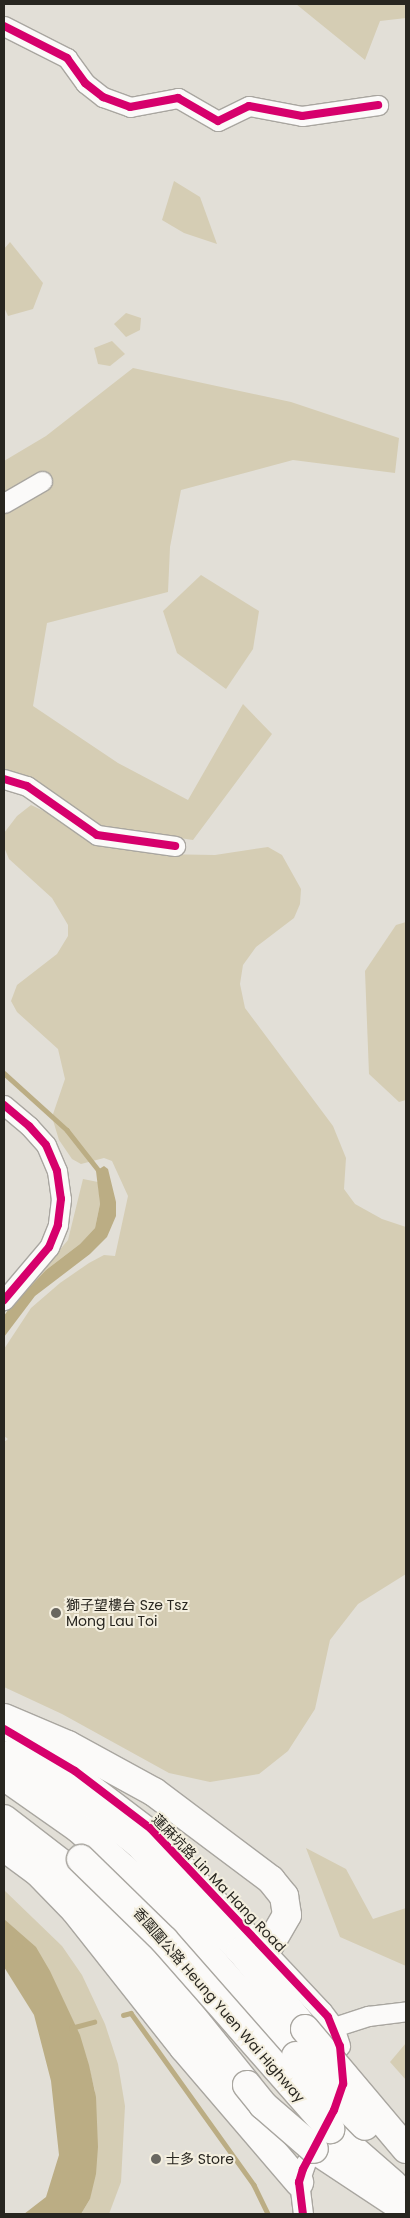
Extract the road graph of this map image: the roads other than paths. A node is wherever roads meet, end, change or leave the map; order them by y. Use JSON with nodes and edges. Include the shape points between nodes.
{"nodes":[{"id":1,"x":4,"y":26,"type":"edge"},
{"id":2,"x":378,"y":105,"type":"dead end"},
{"id":3,"x":42,"y":481,"type":"dead end"},
{"id":4,"x":4,"y":503,"type":"edge"},
{"id":5,"x":4,"y":779,"type":"edge"},
{"id":6,"x":175,"y":846,"type":"dead end"},
{"id":7,"x":4,"y":1105,"type":"edge"},
{"id":8,"x":4,"y":1300,"type":"edge"},
{"id":9,"x":4,"y":1718,"type":"edge"},
{"id":10,"x":4,"y":1729,"type":"edge"},
{"id":11,"x":4,"y":1755,"type":"edge"},
{"id":12,"x":4,"y":1776,"type":"edge"},
{"id":13,"x":4,"y":1801,"type":"edge"},
{"id":14,"x":4,"y":1819,"type":"edge"},
{"id":15,"x":4,"y":1847,"type":"edge"},
{"id":16,"x":267,"y":1949,"type":"junction"},
{"id":17,"x":406,"y":2011,"type":"edge"},
{"id":18,"x":334,"y":2027,"type":"junction"},
{"id":19,"x":340,"y":2046,"type":"dead end"},
{"id":20,"x":406,"y":2149,"type":"edge"},
{"id":21,"x":406,"y":2162,"type":"edge"},
{"id":22,"x":302,"y":2172,"type":"joint"},
{"id":23,"x":406,"y":2195,"type":"edge"},
{"id":24,"x":406,"y":2210,"type":"edge"},
{"id":25,"x":303,"y":2214,"type":"edge"}],
"edges":[{"from":1,"to":2,"type":"street","via":[[67,58],[85,83],[103,97],[130,107],[178,98],[218,121],[249,106],[302,116]]},
{"from":3,"to":4,"type":"street"},
{"from":5,"to":6,"type":"street","via":[[27,786],[97,834]]},
{"from":7,"to":8,"type":"street","via":[[46,1146],[57,1171],[61,1199],[58,1225],[49,1247]]},
{"from":9,"to":16,"type":"highway","via":[[68,1745],[175,1806],[276,1884],[286,1902],[287,1915]]},
{"from":10,"to":16,"type":"street","name":"蓮麻坑路 Lin Ma Hang Road","via":[[75,1771],[133,1814],[176,1853]]},
{"from":11,"to":20,"type":"highway","bridge":true,"via":[[103,1813],[167,1872],[262,1975]]},
{"from":12,"to":21,"type":"highway","name":"香園圍公路 Heung Yuen Wai Highway","bridge":true,"via":[[78,1828],[130,1874],[325,2087]]},
{"from":13,"to":23,"type":"highway","name":"香園圍公路 Heung Yuen Wai Highway","bridge":true,"via":[[55,1838],[123,1898],[212,1994],[302,2100],[356,2153]]},
{"from":14,"to":24,"type":"highway","bridge":true,"via":[[65,1866],[100,1902],[263,2105],[323,2157]]},
{"from":15,"to":22,"type":"highway","via":[[38,1872],[76,1910],[184,2048]]},
{"from":16,"to":18,"type":"street","name":"蓮麻坑路 Lin Ma Hang Road"},
{"from":17,"to":18,"type":"street","via":[[368,2016]]},
{"from":18,"to":19,"type":"street","name":"蓮麻坑路 Lin Ma Hang Road"},
{"from":22,"to":25,"type":"street"}]}
